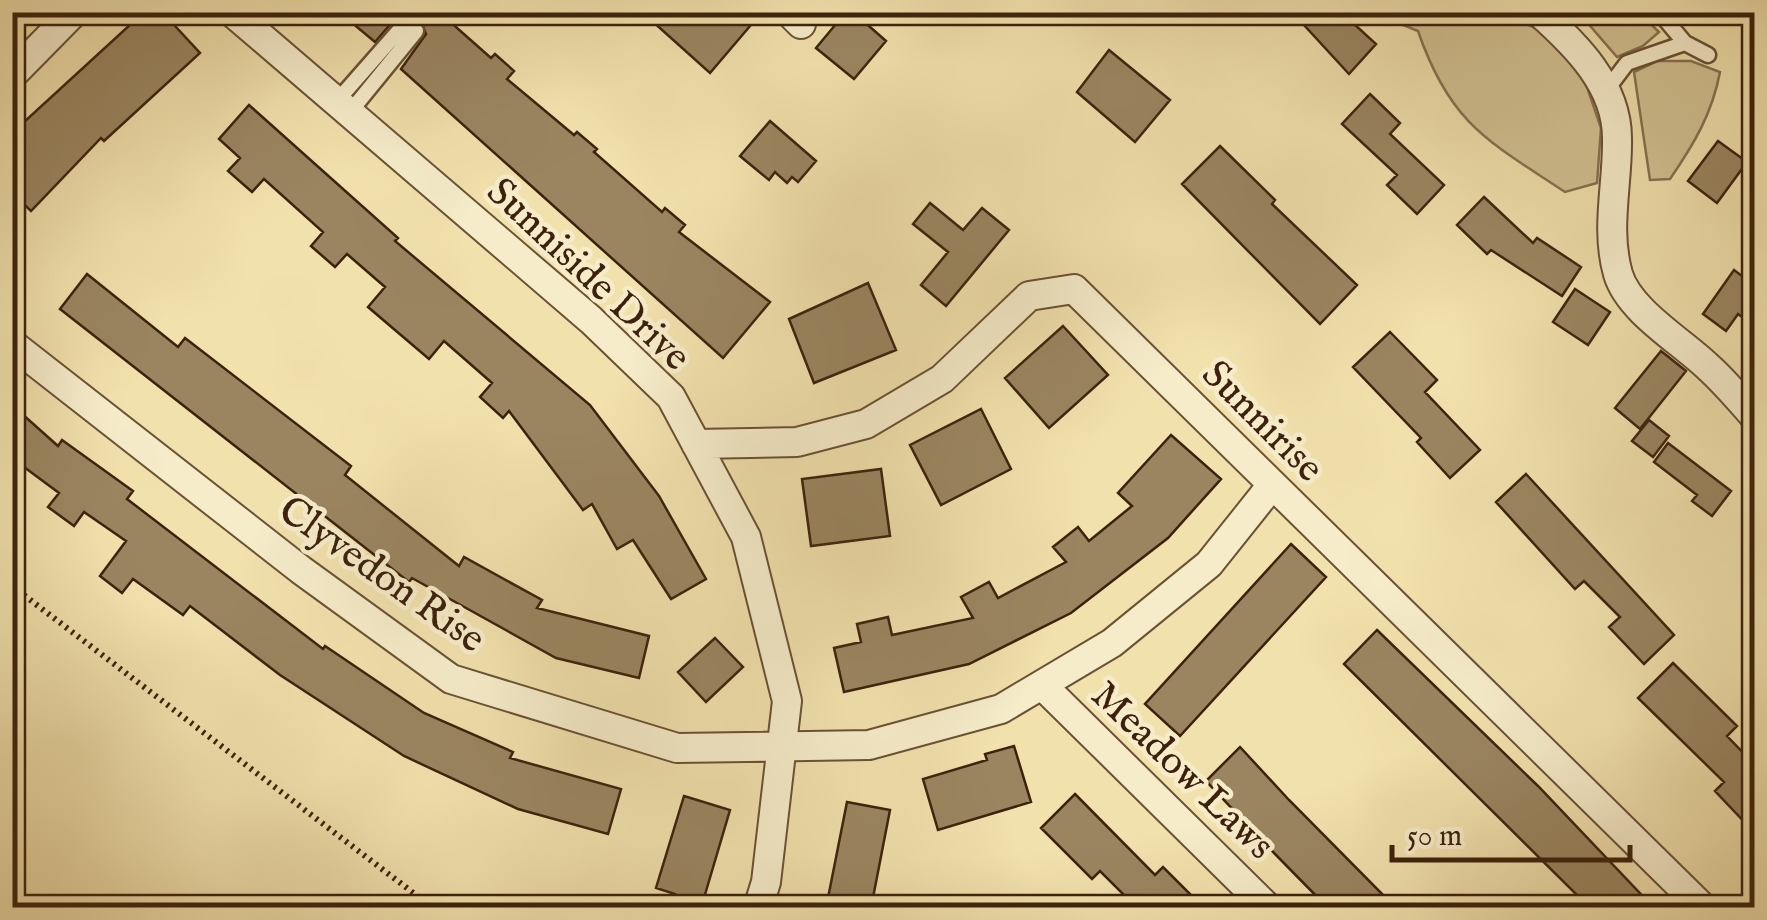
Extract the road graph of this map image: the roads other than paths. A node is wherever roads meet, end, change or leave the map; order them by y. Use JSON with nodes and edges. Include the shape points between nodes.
{"nodes":[{"id":1,"x":74,"y":12,"type":"edge"},
{"id":2,"x":232,"y":12,"type":"edge"},
{"id":3,"x":1539,"y":12,"type":"edge"},
{"id":4,"x":1659,"y":12,"type":"edge"},
{"id":5,"x":412,"y":25,"type":"dead end"},
{"id":6,"x":1684,"y":43,"type":"junction"},
{"id":7,"x":1708,"y":55,"type":"dead end"},
{"id":8,"x":12,"y":75,"type":"edge"},
{"id":9,"x":1605,"y":92,"type":"junction"},
{"id":10,"x":343,"y":107,"type":"junction"},
{"id":11,"x":12,"y":344,"type":"edge"},
{"id":12,"x":1754,"y":416,"type":"edge"},
{"id":13,"x":696,"y":444,"type":"junction"},
{"id":14,"x":1272,"y":485,"type":"junction"},
{"id":15,"x":1044,"y":687,"type":"junction"},
{"id":16,"x":782,"y":743,"type":"junction"},
{"id":17,"x":758,"y":907,"type":"edge"},
{"id":18,"x":1268,"y":908,"type":"edge"},
{"id":19,"x":1702,"y":908,"type":"edge"}],
"edges":[{"from":1,"to":8,"type":"street"},
{"from":2,"to":10,"type":"street","name":"Sunniside Drive"},
{"from":3,"to":9,"type":"street","via":[[1582,50]]},
{"from":4,"to":6,"type":"lane"},
{"from":5,"to":10,"type":"lane"},
{"from":6,"to":7,"type":"lane"},
{"from":6,"to":9,"type":"lane","via":[[1627,63]]},
{"from":9,"to":12,"type":"street","via":[[1618,134],[1610,211],[1619,277],[1656,325],[1707,365]]},
{"from":10,"to":13,"type":"street","name":"Sunniside Drive","via":[[591,320],[671,398]]},
{"from":11,"to":16,"type":"street","name":"Clyvedon Rise","via":[[451,679],[677,748]]},
{"from":13,"to":14,"type":"street","name":"Sunnirise","via":[[797,442],[866,424],[942,379],[1030,296],[1074,289]]},
{"from":13,"to":16,"type":"street","name":"Sunniside Drive","via":[[746,538],[787,701]]},
{"from":14,"to":15,"type":"street","name":"Clyvedon Rise","via":[[1209,564]]},
{"from":14,"to":19,"type":"street","name":"Sunnirise"},
{"from":15,"to":16,"type":"street","name":"Clyvedon Rise","via":[[1001,709],[869,745]]},
{"from":15,"to":18,"type":"street","name":"Meadow Laws"},
{"from":16,"to":17,"type":"street","name":"Sunniside Drive"}]}
